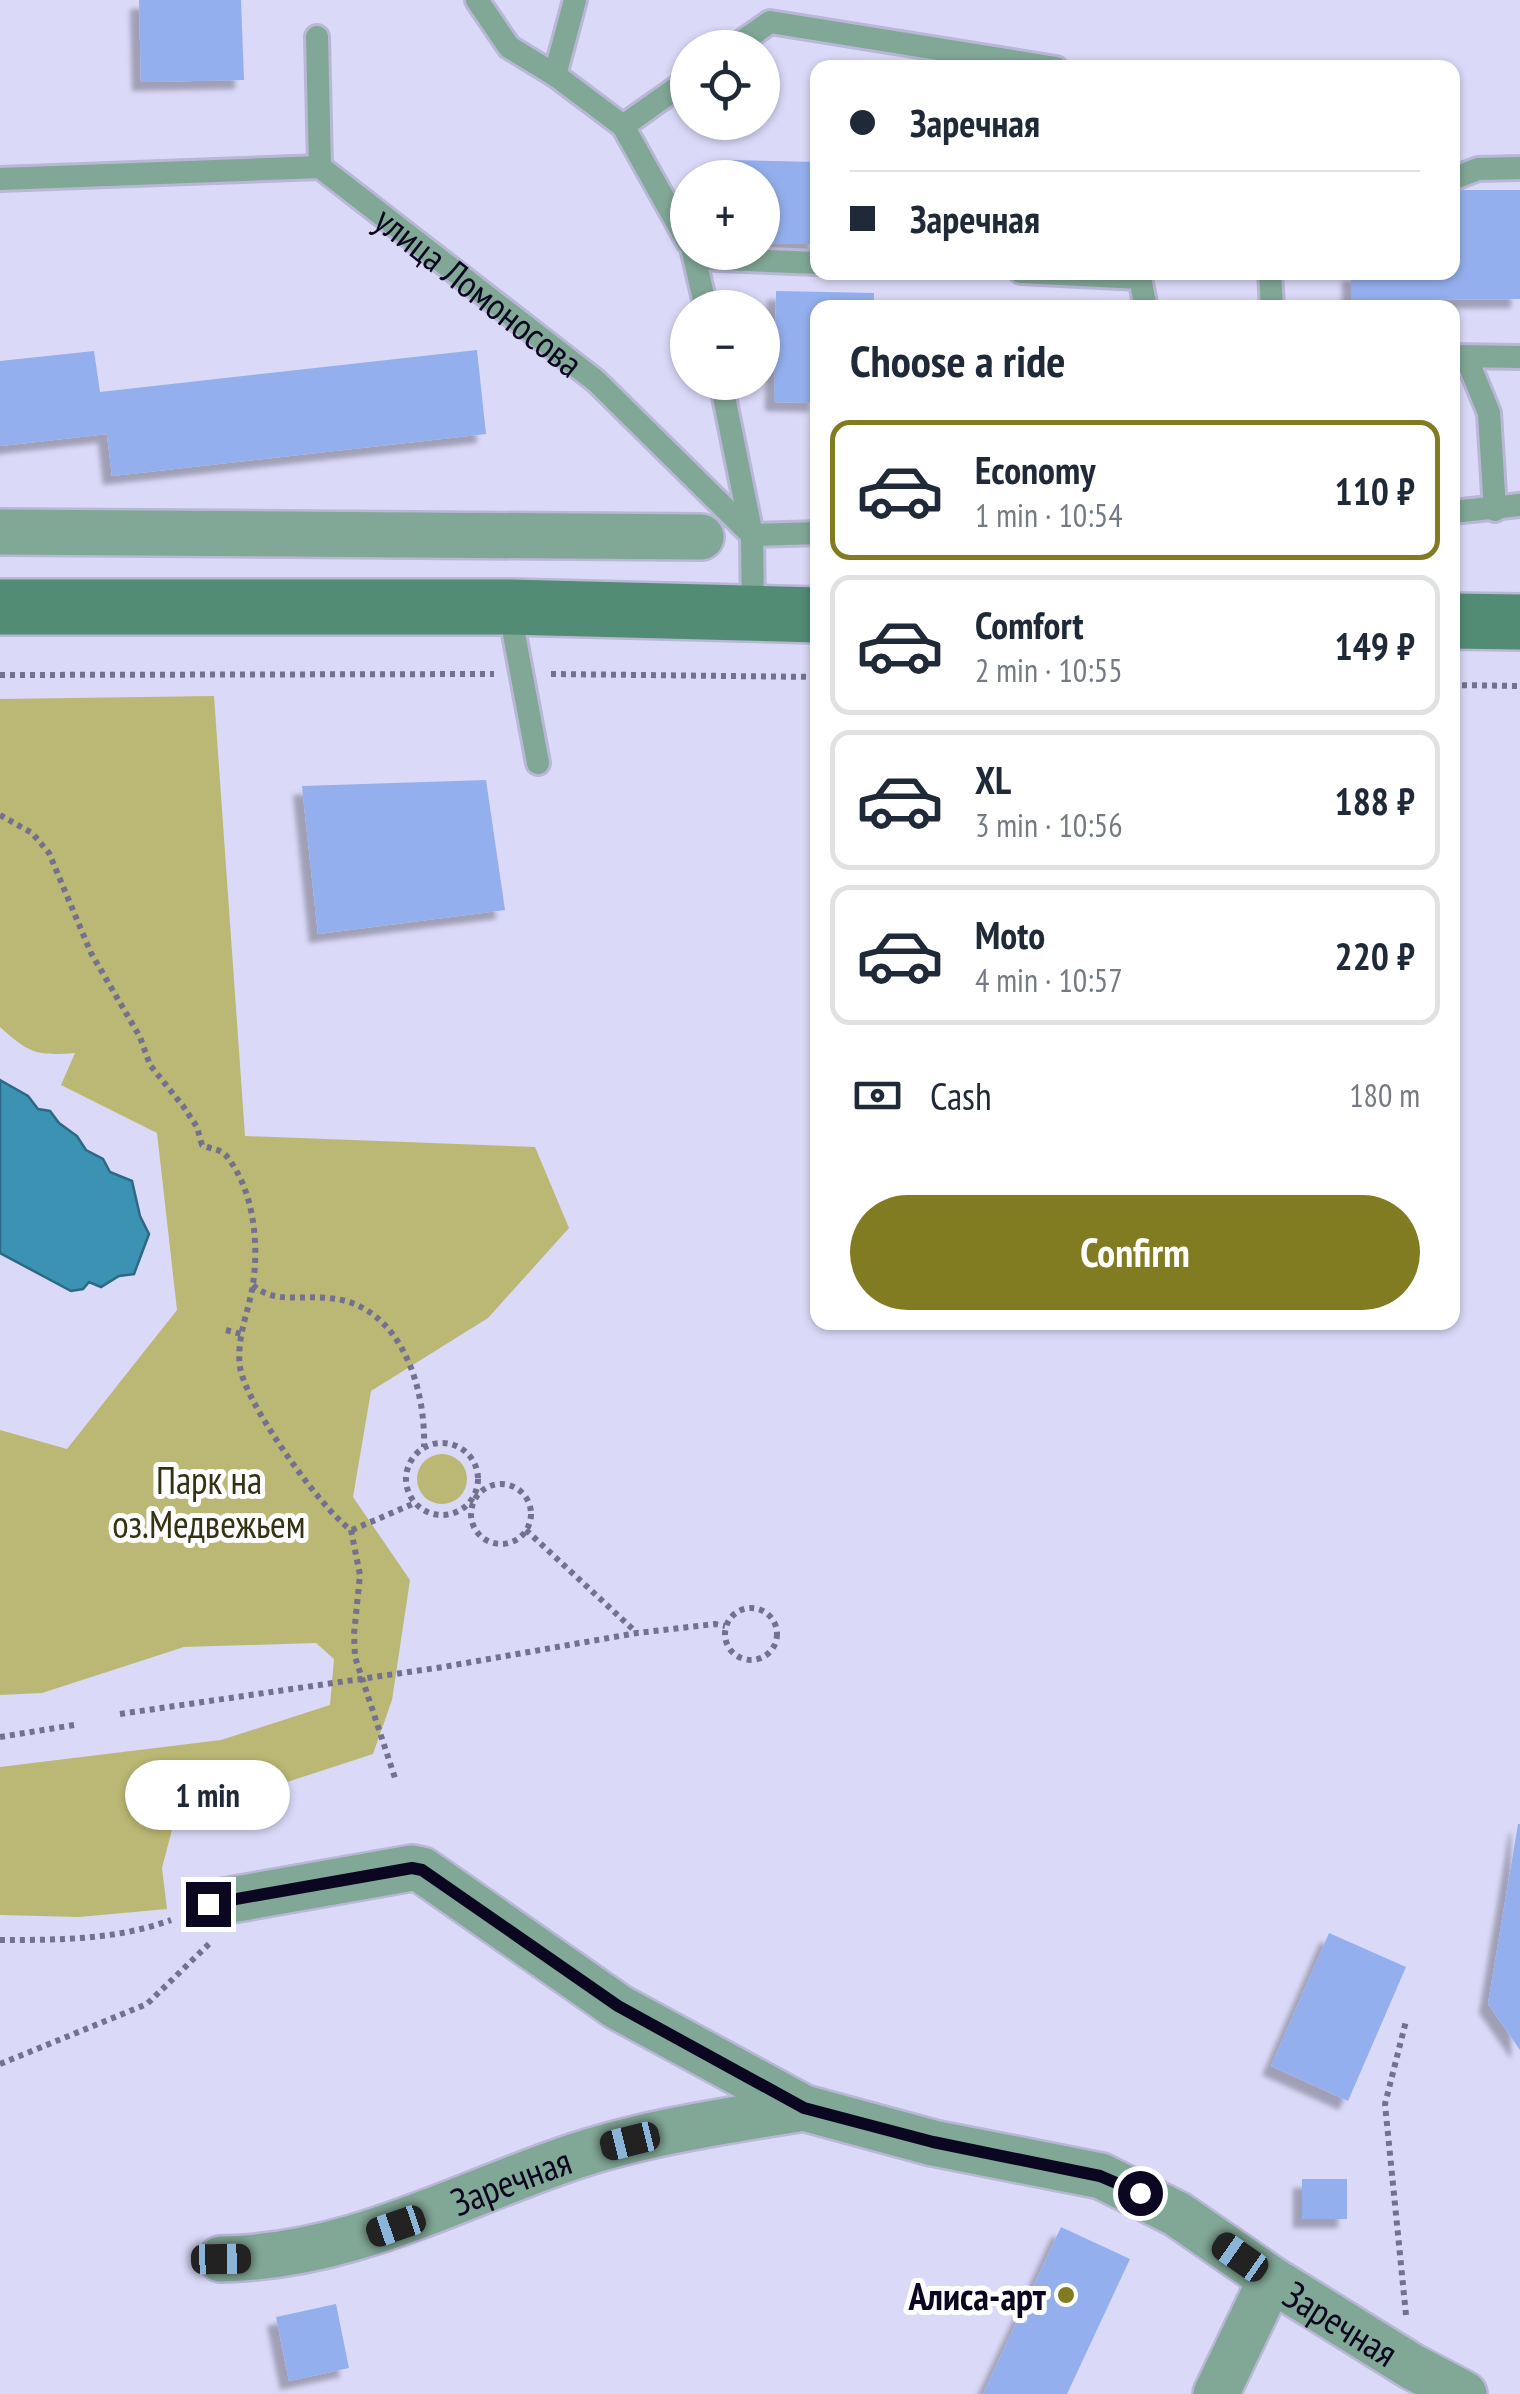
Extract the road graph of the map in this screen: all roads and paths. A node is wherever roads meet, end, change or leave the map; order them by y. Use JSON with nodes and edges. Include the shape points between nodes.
{"nodes":[{"id":1,"x":476,"y":0,"type":"edge"},
{"id":2,"x":575,"y":0,"type":"edge"},
{"id":3,"x":759,"y":30,"type":"edge"},
{"id":4,"x":317,"y":38,"type":"dead end"},
{"id":5,"x":1006,"y":60,"type":"edge"},
{"id":6,"x":555,"y":75,"type":"junction"},
{"id":7,"x":670,"y":93,"type":"edge"},
{"id":8,"x":623,"y":126,"type":"junction"},
{"id":9,"x":320,"y":167,"type":"junction"},
{"id":10,"x":1520,"y":168,"type":"edge"},
{"id":11,"x":1460,"y":175,"type":"edge"},
{"id":12,"x":0,"y":179,"type":"edge"},
{"id":13,"x":670,"y":211,"type":"edge"},
{"id":14,"x":780,"y":259,"type":"edge"},
{"id":15,"x":810,"y":262,"type":"edge"},
{"id":16,"x":1460,"y":357,"type":"edge"},
{"id":17,"x":1520,"y":357,"type":"edge"},
{"id":18,"x":1460,"y":359,"type":"edge"},
{"id":19,"x":725,"y":400,"type":"edge"},
{"id":20,"x":1520,"y":505,"type":"edge"},
{"id":21,"x":1495,"y":510,"type":"junction"},
{"id":22,"x":1460,"y":512,"type":"edge"},
{"id":23,"x":0,"y":532,"type":"edge"},
{"id":24,"x":810,"y":533,"type":"edge"},
{"id":25,"x":752,"y":535,"type":"junction"},
{"id":26,"x":701,"y":537,"type":"dead end"},
{"id":27,"x":0,"y":607,"type":"edge"},
{"id":28,"x":509,"y":608,"type":"junction"},
{"id":29,"x":753,"y":615,"type":"junction"},
{"id":30,"x":810,"y":615,"type":"edge"},
{"id":31,"x":1460,"y":621,"type":"edge"},
{"id":32,"x":1520,"y":622,"type":"edge"},
{"id":33,"x":523,"y":674,"type":"junction"},
{"id":34,"x":0,"y":676,"type":"edge"},
{"id":35,"x":810,"y":676,"type":"edge"},
{"id":36,"x":1460,"y":685,"type":"edge"},
{"id":37,"x":1520,"y":686,"type":"edge"},
{"id":38,"x":538,"y":763,"type":"dead end"},
{"id":39,"x":0,"y":814,"type":"edge"},
{"id":40,"x":252,"y":1285,"type":"junction"},
{"id":41,"x":226,"y":1330,"type":"dead end"},
{"id":42,"x":241,"y":1334,"type":"junction"},
{"id":43,"x":424,"y":1447,"type":"junction"},
{"id":44,"x":415,"y":1504,"type":"junction"},
{"id":45,"x":352,"y":1530,"type":"junction"},
{"id":46,"x":526,"y":1530,"type":"junction"},
{"id":47,"x":726,"y":1626,"type":"junction"},
{"id":48,"x":637,"y":1633,"type":"junction"},
{"id":49,"x":361,"y":1679,"type":"junction"},
{"id":50,"x":120,"y":1714,"type":"dead end"},
{"id":51,"x":74,"y":1725,"type":"dead end"},
{"id":52,"x":0,"y":1737,"type":"edge"},
{"id":53,"x":396,"y":1781,"type":"dead end"},
{"id":54,"x":213,"y":1920,"type":"junction"},
{"id":55,"x":0,"y":1940,"type":"edge"},
{"id":56,"x":1406,"y":2021,"type":"dead end"},
{"id":57,"x":0,"y":2064,"type":"edge"},
{"id":58,"x":804,"y":2108,"type":"junction"},
{"id":59,"x":221,"y":2259,"type":"dead end"},
{"id":60,"x":1271,"y":2279,"type":"junction"},
{"id":61,"x":1411,"y":2366,"type":"junction"},
{"id":62,"x":1454,"y":2393,"type":"edge"},
{"id":63,"x":1216,"y":2394,"type":"edge"}],
"edges":[{"from":1,"to":6,"type":"lane","via":[[509,47]]},
{"from":2,"to":6,"type":"lane"},
{"from":3,"to":5,"type":"lane","via":[[770,22]]},
{"from":4,"to":9,"type":"lane"},
{"from":6,"to":8,"type":"lane"},
{"from":7,"to":8,"type":"lane"},
{"from":8,"to":13,"type":"lane"},
{"from":9,"to":12,"type":"lane"},
{"from":9,"to":25,"type":"lane","name":"улица Ломоносова","via":[[596,380]]},
{"from":10,"to":11,"type":"lane"},
{"from":14,"to":15,"type":"lane"},
{"from":16,"to":17,"type":"lane"},
{"from":18,"to":21,"type":"lane","via":[[1489,413]]},
{"from":19,"to":25,"type":"lane"},
{"from":20,"to":21,"type":"lane"},
{"from":21,"to":22,"type":"lane"},
{"from":23,"to":26,"type":"street"},
{"from":24,"to":25,"type":"lane"},
{"from":25,"to":29,"type":"lane"},
{"from":27,"to":28,"type":"street"},
{"from":28,"to":29,"type":"street"},
{"from":28,"to":33,"type":"lane"},
{"from":29,"to":30,"type":"street"},
{"from":31,"to":32,"type":"street"},
{"from":33,"to":34,"type":"path"},
{"from":33,"to":35,"type":"path"},
{"from":33,"to":38,"type":"lane"},
{"from":36,"to":37,"type":"path"},
{"from":39,"to":40,"type":"path","via":[[32,832],[49,854],[82,936],[150,1066],[197,1127],[202,1145],[228,1158],[253,1222]]},
{"from":40,"to":42,"type":"path"},
{"from":40,"to":43,"type":"path","via":[[279,1297],[346,1302],[387,1327],[414,1376],[425,1418]]},
{"from":41,"to":42,"type":"path"},
{"from":42,"to":45,"type":"path","via":[[240,1364],[250,1394],[328,1508]]},
{"from":43,"to":44,"type":"path","via":[[406,1473]]},
{"from":43,"to":44,"type":"path","via":[[461,1447],[478,1479],[474,1498],[460,1511],[440,1515]]},
{"from":44,"to":45,"type":"path"},
{"from":45,"to":49,"type":"path","via":[[360,1575],[354,1646]]},
{"from":46,"to":46,"type":"path","via":[[531,1512],[516,1488],[498,1484],[476,1496],[472,1523],[482,1537],[506,1543]]},
{"from":46,"to":48,"type":"path"},
{"from":47,"to":47,"type":"path","via":[[727,1644],[739,1657],[756,1660],[776,1643],[777,1626],[762,1609],[740,1610]]},
{"from":47,"to":48,"type":"path"},
{"from":48,"to":49,"type":"path"},
{"from":49,"to":50,"type":"path"},
{"from":49,"to":53,"type":"path"},
{"from":51,"to":52,"type":"path"},
{"from":54,"to":55,"type":"path"},
{"from":54,"to":57,"type":"path","via":[[147,2004]]},
{"from":54,"to":58,"type":"street","name":"Заречная","via":[[422,1870],[618,2006]]},
{"from":56,"to":61,"type":"path","via":[[1385,2104]]},
{"from":58,"to":59,"type":"street","name":"Заречная","via":[[601,2148],[415,2220],[319,2249]]},
{"from":58,"to":60,"type":"street","name":"Заречная","via":[[1100,2176],[1177,2214]]},
{"from":60,"to":61,"type":"street","name":"Заречная"},
{"from":60,"to":63,"type":"street","name":"Заречная"},
{"from":61,"to":62,"type":"street","name":"Заречная"}]}
